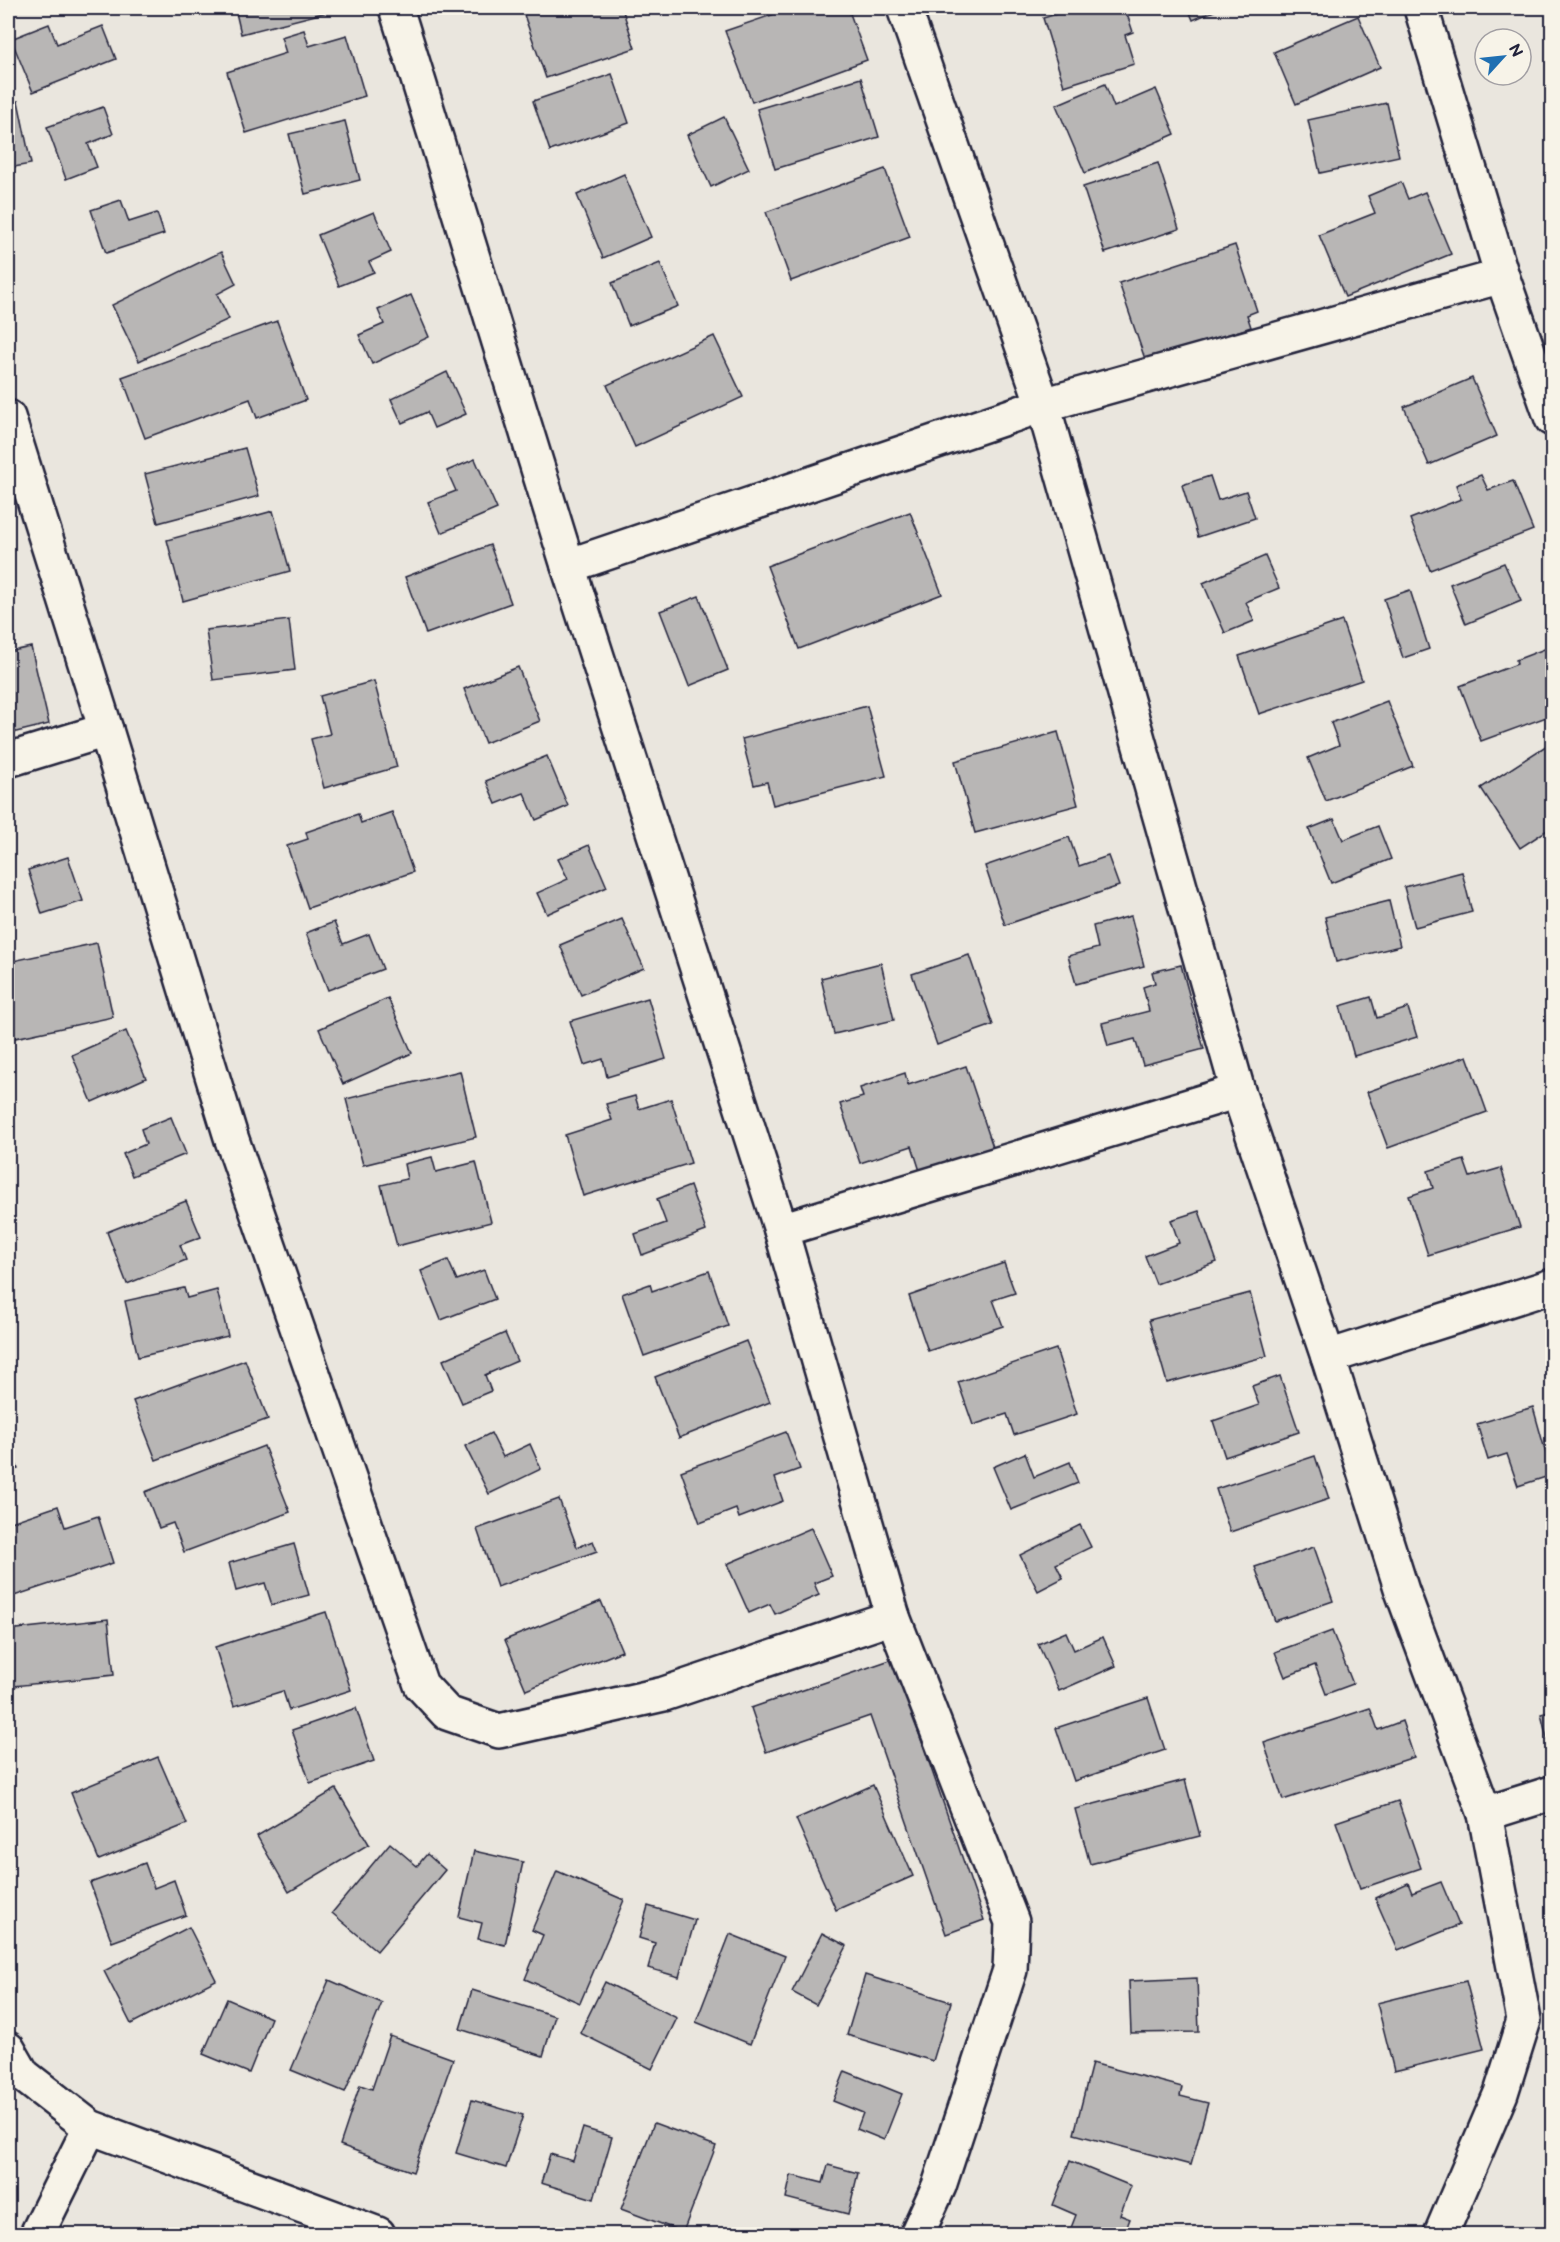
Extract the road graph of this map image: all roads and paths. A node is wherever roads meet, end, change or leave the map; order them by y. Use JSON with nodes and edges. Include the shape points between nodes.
{"nodes":[{"id":1,"x":396,"y":8,"type":"edge"},
{"id":2,"x":903,"y":8,"type":"edge"},
{"id":3,"x":1421,"y":8,"type":"edge"},
{"id":4,"x":1502,"y":276,"type":"junction"},
{"id":5,"x":1044,"y":405,"type":"junction"},
{"id":6,"x":8,"y":417,"type":"edge"},
{"id":7,"x":1552,"y":419,"type":"edge"},
{"id":8,"x":568,"y":566,"type":"junction"},
{"id":9,"x":106,"y":730,"type":"junction"},
{"id":10,"x":8,"y":760,"type":"edge"},
{"id":11,"x":1238,"y":1091,"type":"junction"},
{"id":12,"x":781,"y":1230,"type":"junction"},
{"id":13,"x":1552,"y":1286,"type":"edge"},
{"id":14,"x":1328,"y":1357,"type":"junction"},
{"id":15,"x":893,"y":1617,"type":"junction"},
{"id":16,"x":1552,"y":1793,"type":"edge"},
{"id":17,"x":1485,"y":1814,"type":"junction"},
{"id":18,"x":8,"y":2049,"type":"edge"},
{"id":19,"x":90,"y":2127,"type":"junction"},
{"id":20,"x":37,"y":2235,"type":"edge"},
{"id":21,"x":378,"y":2235,"type":"edge"},
{"id":22,"x":917,"y":2235,"type":"edge"},
{"id":23,"x":1441,"y":2235,"type":"edge"}],
"edges":[{"from":1,"to":8,"type":"street"},
{"from":2,"to":5,"type":"street"},
{"from":3,"to":4,"type":"street"},
{"from":4,"to":5,"type":"street"},
{"from":4,"to":7,"type":"street"},
{"from":5,"to":8,"type":"street"},
{"from":5,"to":11,"type":"street"},
{"from":6,"to":9,"type":"street"},
{"from":8,"to":12,"type":"street"},
{"from":9,"to":10,"type":"street"},
{"from":9,"to":15,"type":"street","via":[[231,1137],[421,1685],[447,1713],[499,1731],[664,1694]]},
{"from":11,"to":12,"type":"street"},
{"from":11,"to":14,"type":"street"},
{"from":12,"to":15,"type":"street"},
{"from":13,"to":14,"type":"street"},
{"from":14,"to":17,"type":"street","via":[[1402,1591]]},
{"from":15,"to":22,"type":"street","via":[[1012,1922],[1011,1970],[939,2186]]},
{"from":16,"to":17,"type":"street"},
{"from":17,"to":23,"type":"street","via":[[1524,2020],[1500,2093]]},
{"from":18,"to":19,"type":"street","via":[[23,2075]]},
{"from":19,"to":20,"type":"street"},
{"from":19,"to":21,"type":"street"}]}
